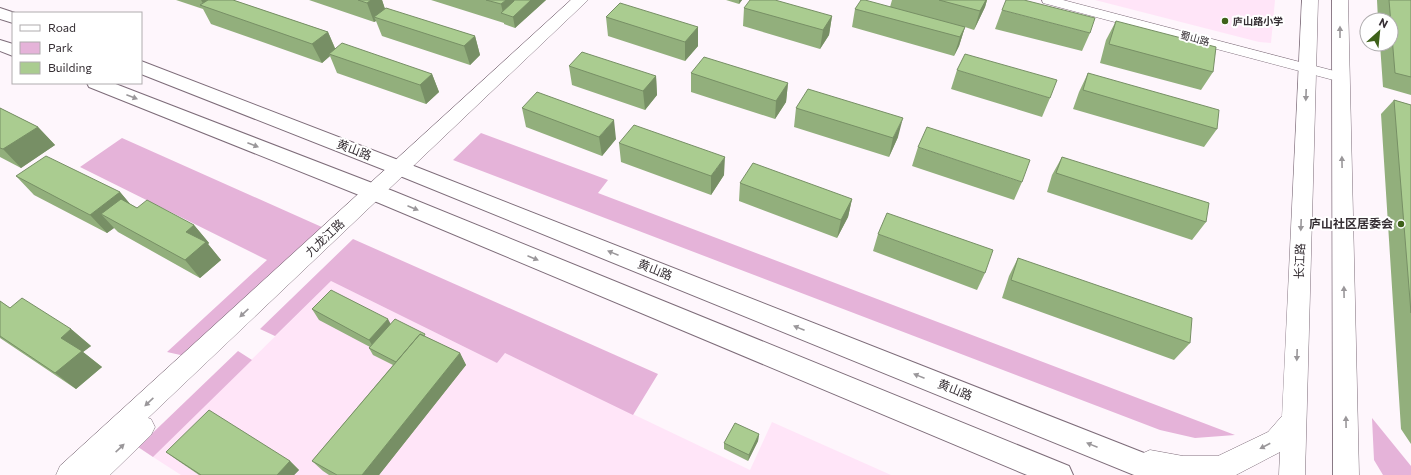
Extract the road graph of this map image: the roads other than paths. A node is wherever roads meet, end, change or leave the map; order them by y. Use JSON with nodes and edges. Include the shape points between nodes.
{"nodes":[{"id":1,"x":580,"y":0,"type":"edge"},
{"id":2,"x":594,"y":0,"type":"edge"},
{"id":3,"x":1048,"y":0,"type":"edge"},
{"id":4,"x":1079,"y":0,"type":"edge"},
{"id":5,"x":1310,"y":0,"type":"edge"},
{"id":6,"x":1340,"y":0,"type":"edge"},
{"id":7,"x":0,"y":13,"type":"edge"},
{"id":8,"x":12,"y":18,"type":"edge"},
{"id":9,"x":0,"y":45,"type":"edge"},
{"id":10,"x":12,"y":50,"type":"edge"},
{"id":11,"x":1307,"y":64,"type":"junction"},
{"id":12,"x":142,"y":67,"type":"edge"},
{"id":13,"x":1340,"y":72,"type":"junction"},
{"id":14,"x":99,"y":84,"type":"edge"},
{"id":15,"x":406,"y":170,"type":"junction"},
{"id":16,"x":380,"y":195,"type":"junction"},
{"id":17,"x":1294,"y":421,"type":"junction"},
{"id":18,"x":1125,"y":458,"type":"junction"},
{"id":19,"x":1348,"y":468,"type":"edge"},
{"id":20,"x":69,"y":475,"type":"edge"},
{"id":21,"x":92,"y":475,"type":"edge"},
{"id":22,"x":1058,"y":475,"type":"edge"},
{"id":23,"x":1167,"y":475,"type":"edge"},
{"id":24,"x":1292,"y":475,"type":"edge"}],
"edges":[{"from":1,"to":15,"type":"street","name":"九龙江路"},
{"from":2,"to":15,"type":"street","name":"九龙江路"},
{"from":3,"to":11,"type":"street","name":"蜀山路"},
{"from":4,"to":11,"type":"street","name":"蜀山路"},
{"from":5,"to":11,"type":"street","name":"长江路"},
{"from":13,"to":6,"type":"street","one_way":true},
{"from":7,"to":8,"type":"main road"},
{"from":9,"to":10,"type":"main road"},
{"from":11,"to":13,"type":"street","name":"蜀山路"},
{"from":11,"to":17,"type":"street","name":"长江路","one_way":true},
{"from":12,"to":15,"type":"main road","name":"黄山路"},
{"from":19,"to":13,"type":"street","one_way":true},
{"from":14,"to":16,"type":"main road","one_way":true},
{"from":15,"to":16,"type":"street","name":"九龙江路"},
{"from":18,"to":15,"type":"main road","name":"黄山路","one_way":true},
{"from":16,"to":20,"type":"street","name":"九龙江路","one_way":true},
{"from":21,"to":16,"type":"street","name":"九龙江路","one_way":true},
{"from":16,"to":22,"type":"main road","one_way":true},
{"from":17,"to":18,"type":"street","one_way":true,"via":[[1277,440],[1218,469],[1183,469]]},
{"from":17,"to":24,"type":"street","name":"长江路"},
{"from":18,"to":23,"type":"main road","name":"黄山路"}]}
